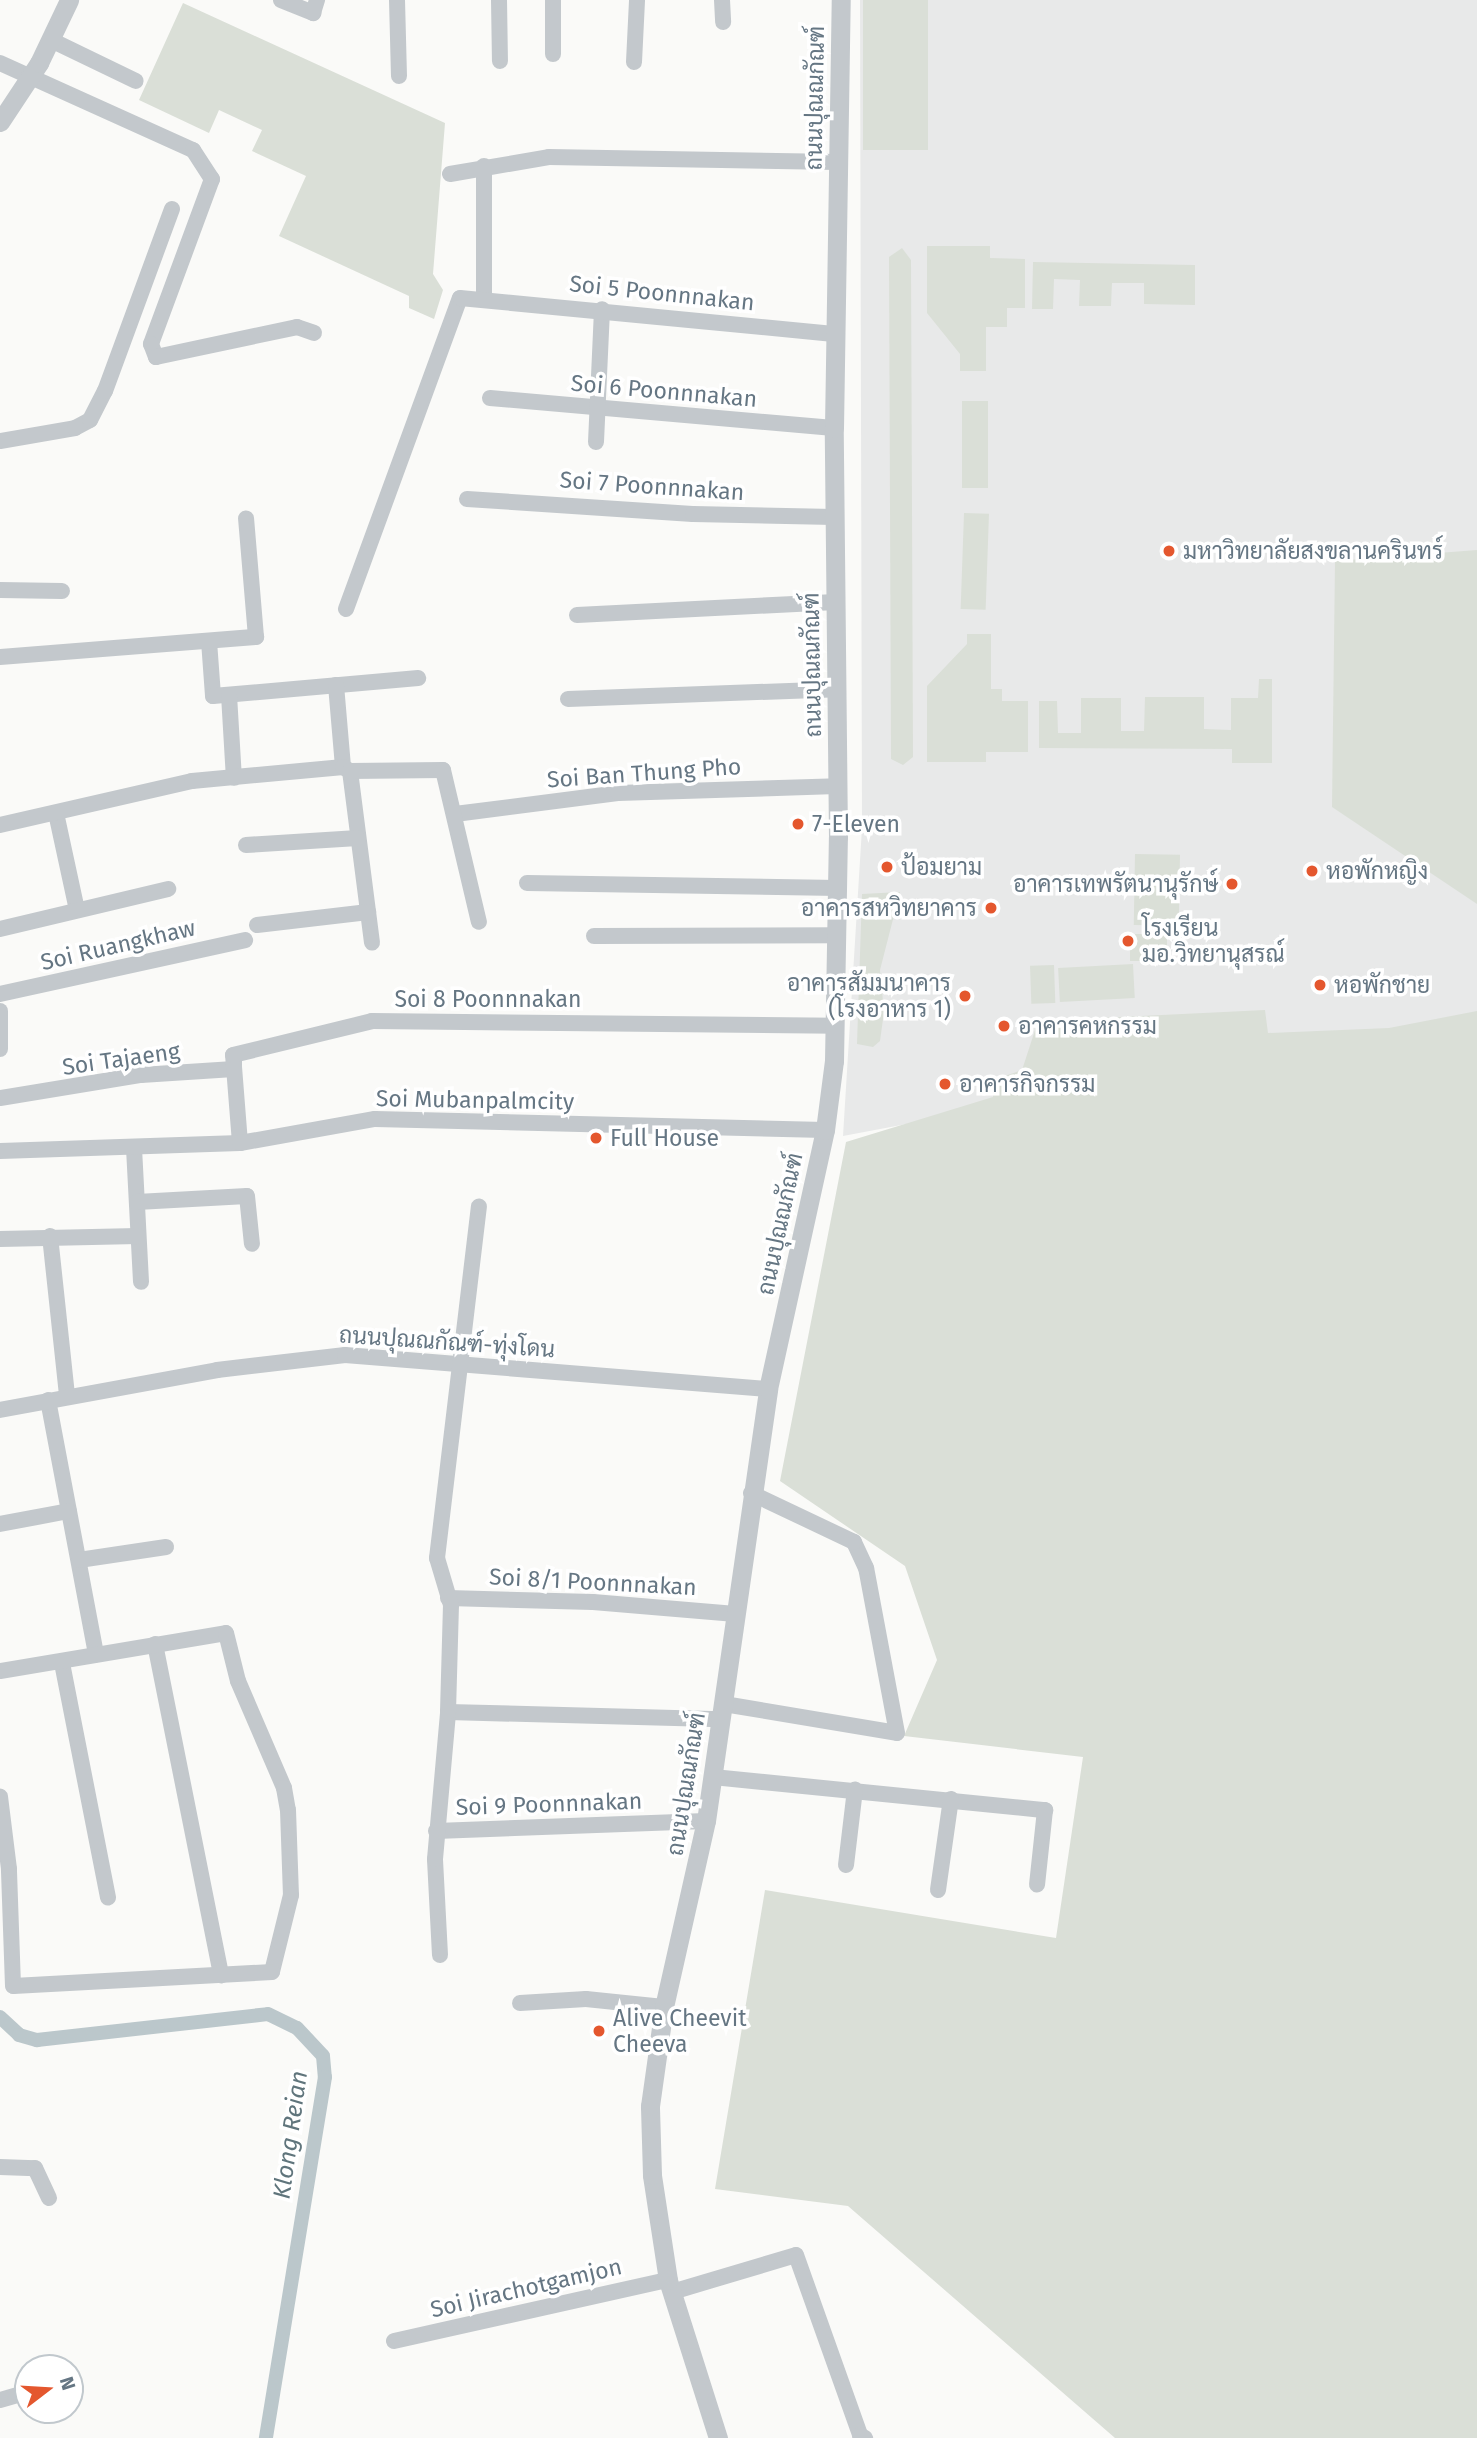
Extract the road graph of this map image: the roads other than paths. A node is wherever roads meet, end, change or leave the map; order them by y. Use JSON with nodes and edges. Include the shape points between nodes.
{"nodes":[{"id":1,"x":69,"y":0,"type":"edge"},
{"id":2,"x":281,"y":0,"type":"edge"},
{"id":3,"x":317,"y":0,"type":"edge"},
{"id":4,"x":397,"y":0,"type":"edge"},
{"id":5,"x":499,"y":0,"type":"edge"},
{"id":6,"x":553,"y":0,"type":"edge"},
{"id":7,"x":637,"y":0,"type":"edge"},
{"id":8,"x":722,"y":0,"type":"edge"},
{"id":9,"x":841,"y":0,"type":"edge"},
{"id":10,"x":723,"y":22,"type":"dead end"},
{"id":11,"x":51,"y":40,"type":"junction"},
{"id":12,"x":553,"y":54,"type":"dead end"},
{"id":13,"x":500,"y":61,"type":"dead end"},
{"id":14,"x":634,"y":62,"type":"dead end"},
{"id":15,"x":0,"y":63,"type":"edge"},
{"id":16,"x":399,"y":76,"type":"dead end"},
{"id":17,"x":29,"y":79,"type":"junction"},
{"id":18,"x":136,"y":81,"type":"dead end"},
{"id":19,"x":0,"y":122,"type":"edge"},
{"id":20,"x":838,"y":162,"type":"junction"},
{"id":21,"x":484,"y":166,"type":"junction"},
{"id":22,"x":450,"y":174,"type":"dead end"},
{"id":23,"x":172,"y":209,"type":"dead end"},
{"id":24,"x":484,"y":300,"type":"junction"},
{"id":25,"x":602,"y":309,"type":"junction"},
{"id":26,"x":314,"y":333,"type":"dead end"},
{"id":27,"x":836,"y":334,"type":"junction"},
{"id":28,"x":490,"y":398,"type":"dead end"},
{"id":29,"x":596,"y":408,"type":"junction"},
{"id":30,"x":834,"y":428,"type":"junction"},
{"id":31,"x":0,"y":441,"type":"edge"},
{"id":32,"x":596,"y":442,"type":"dead end"},
{"id":33,"x":467,"y":499,"type":"dead end"},
{"id":34,"x":834,"y":517,"type":"junction"},
{"id":35,"x":246,"y":518,"type":"dead end"},
{"id":36,"x":0,"y":590,"type":"edge"},
{"id":37,"x":62,"y":591,"type":"dead end"},
{"id":38,"x":836,"y":602,"type":"junction"},
{"id":39,"x":346,"y":609,"type":"dead end"},
{"id":40,"x":577,"y":615,"type":"dead end"},
{"id":41,"x":209,"y":641,"type":"junction"},
{"id":42,"x":0,"y":657,"type":"edge"},
{"id":43,"x":418,"y":678,"type":"dead end"},
{"id":44,"x":336,"y":685,"type":"junction"},
{"id":45,"x":837,"y":689,"type":"junction"},
{"id":46,"x":229,"y":695,"type":"junction"},
{"id":47,"x":568,"y":699,"type":"dead end"},
{"id":48,"x":347,"y":769,"type":"junction"},
{"id":49,"x":233,"y":778,"type":"junction"},
{"id":50,"x":837,"y":786,"type":"junction"},
{"id":51,"x":55,"y":813,"type":"junction"},
{"id":52,"x":455,"y":814,"type":"junction"},
{"id":53,"x":0,"y":825,"type":"edge"},
{"id":54,"x":358,"y":838,"type":"junction"},
{"id":55,"x":246,"y":845,"type":"dead end"},
{"id":56,"x":527,"y":883,"type":"dead end"},
{"id":57,"x":838,"y":888,"type":"junction"},
{"id":58,"x":168,"y":889,"type":"dead end"},
{"id":59,"x":77,"y":910,"type":"junction"},
{"id":60,"x":368,"y":912,"type":"junction"},
{"id":61,"x":480,"y":922,"type":"dead end"},
{"id":62,"x":257,"y":925,"type":"dead end"},
{"id":63,"x":0,"y":929,"type":"edge"},
{"id":64,"x":836,"y":935,"type":"junction"},
{"id":65,"x":594,"y":936,"type":"dead end"},
{"id":66,"x":245,"y":940,"type":"dead end"},
{"id":67,"x":372,"y":943,"type":"dead end"},
{"id":68,"x":0,"y":995,"type":"edge"},
{"id":69,"x":0,"y":1011,"type":"edge"},
{"id":70,"x":836,"y":1026,"type":"junction"},
{"id":71,"x":0,"y":1049,"type":"edge"},
{"id":72,"x":234,"y":1062,"type":"junction"},
{"id":73,"x":0,"y":1098,"type":"edge"},
{"id":74,"x":825,"y":1130,"type":"junction"},
{"id":75,"x":240,"y":1143,"type":"junction"},
{"id":76,"x":134,"y":1147,"type":"junction"},
{"id":77,"x":0,"y":1152,"type":"edge"},
{"id":78,"x":137,"y":1202,"type":"junction"},
{"id":79,"x":479,"y":1207,"type":"dead end"},
{"id":80,"x":50,"y":1236,"type":"junction"},
{"id":81,"x":138,"y":1236,"type":"junction"},
{"id":82,"x":0,"y":1239,"type":"edge"},
{"id":83,"x":252,"y":1244,"type":"dead end"},
{"id":84,"x":141,"y":1282,"type":"dead end"},
{"id":85,"x":463,"y":1363,"type":"junction"},
{"id":86,"x":768,"y":1390,"type":"junction"},
{"id":87,"x":67,"y":1396,"type":"junction"},
{"id":88,"x":48,"y":1400,"type":"junction"},
{"id":89,"x":0,"y":1410,"type":"edge"},
{"id":90,"x":751,"y":1493,"type":"junction"},
{"id":91,"x":69,"y":1511,"type":"junction"},
{"id":92,"x":0,"y":1524,"type":"edge"},
{"id":93,"x":166,"y":1547,"type":"dead end"},
{"id":94,"x":79,"y":1560,"type":"junction"},
{"id":95,"x":448,"y":1598,"type":"junction"},
{"id":96,"x":735,"y":1614,"type":"junction"},
{"id":97,"x":155,"y":1644,"type":"junction"},
{"id":98,"x":96,"y":1655,"type":"junction"},
{"id":99,"x":62,"y":1663,"type":"junction"},
{"id":100,"x":0,"y":1671,"type":"edge"},
{"id":101,"x":722,"y":1711,"type":"junction"},
{"id":102,"x":448,"y":1713,"type":"junction"},
{"id":103,"x":713,"y":1777,"type":"junction"},
{"id":104,"x":855,"y":1790,"type":"junction"},
{"id":105,"x":0,"y":1797,"type":"edge"},
{"id":106,"x":951,"y":1799,"type":"junction"},
{"id":107,"x":706,"y":1822,"type":"junction"},
{"id":108,"x":436,"y":1831,"type":"junction"},
{"id":109,"x":846,"y":1865,"type":"dead end"},
{"id":110,"x":1037,"y":1885,"type":"dead end"},
{"id":111,"x":938,"y":1890,"type":"dead end"},
{"id":112,"x":108,"y":1898,"type":"dead end"},
{"id":113,"x":440,"y":1955,"type":"dead end"},
{"id":114,"x":221,"y":1975,"type":"junction"},
{"id":115,"x":520,"y":2003,"type":"dead end"},
{"id":116,"x":664,"y":2007,"type":"junction"},
{"id":117,"x":0,"y":2167,"type":"edge"},
{"id":118,"x":49,"y":2198,"type":"dead end"},
{"id":119,"x":670,"y":2286,"type":"junction"},
{"id":120,"x":394,"y":2341,"type":"dead end"},
{"id":121,"x":718,"y":2438,"type":"edge"},
{"id":122,"x":865,"y":2438,"type":"edge"}],
"edges":[{"from":1,"to":11,"type":"street"},
{"from":2,"to":3,"type":"street","via":[[313,13]]},
{"from":4,"to":16,"type":"street"},
{"from":5,"to":13,"type":"street"},
{"from":6,"to":12,"type":"street"},
{"from":7,"to":14,"type":"street"},
{"from":8,"to":10,"type":"street"},
{"from":9,"to":20,"type":"street","name":"ถนนปุณณกัณฑ์"},
{"from":11,"to":17,"type":"street"},
{"from":11,"to":18,"type":"street"},
{"from":15,"to":17,"type":"street"},
{"from":17,"to":19,"type":"street"},
{"from":17,"to":26,"type":"street","via":[[193,150],[212,179],[151,344],[158,358],[297,327]]},
{"from":20,"to":21,"type":"street","via":[[549,157]]},
{"from":20,"to":27,"type":"street","name":"ถนนปุณณกัณฑ์"},
{"from":21,"to":22,"type":"street"},
{"from":21,"to":24,"type":"street"},
{"from":23,"to":31,"type":"street","via":[[90,420],[75,428]]},
{"from":24,"to":25,"type":"street","name":"Soi 5 Poonnnakan"},
{"from":24,"to":39,"type":"street","via":[[460,298]]},
{"from":25,"to":27,"type":"street","name":"Soi 5 Poonnnakan"},
{"from":25,"to":29,"type":"street"},
{"from":27,"to":30,"type":"street","name":"ถนนปุณณกัณฑ์"},
{"from":28,"to":29,"type":"street","name":"Soi 6 Poonnnakan"},
{"from":29,"to":30,"type":"street","name":"Soi 6 Poonnnakan"},
{"from":29,"to":32,"type":"street"},
{"from":30,"to":34,"type":"street","name":"ถนนปุณณกัณฑ์"},
{"from":33,"to":34,"type":"street","name":"Soi 7 Poonnnakan","via":[[693,514]]},
{"from":34,"to":38,"type":"street","name":"ถนนปุณณกัณฑ์"},
{"from":35,"to":41,"type":"street","via":[[256,637]]},
{"from":36,"to":37,"type":"street"},
{"from":38,"to":40,"type":"street"},
{"from":38,"to":45,"type":"street","name":"ถนนปุณณกัณฑ์"},
{"from":41,"to":42,"type":"street"},
{"from":41,"to":46,"type":"street","via":[[214,696]]},
{"from":43,"to":44,"type":"street"},
{"from":44,"to":46,"type":"street"},
{"from":44,"to":48,"type":"street"},
{"from":45,"to":47,"type":"street"},
{"from":45,"to":50,"type":"street","name":"ถนนปุณณกัณฑ์"},
{"from":46,"to":49,"type":"street"},
{"from":48,"to":49,"type":"street"},
{"from":48,"to":52,"type":"street","via":[[443,769]]},
{"from":48,"to":54,"type":"street"},
{"from":49,"to":51,"type":"street","via":[[191,781]]},
{"from":50,"to":52,"type":"street","name":"Soi Ban Thung Pho","via":[[618,793]]},
{"from":50,"to":57,"type":"street","name":"ถนนปุณณกัณฑ์"},
{"from":51,"to":53,"type":"street"},
{"from":51,"to":59,"type":"street"},
{"from":52,"to":61,"type":"street"},
{"from":54,"to":55,"type":"street"},
{"from":54,"to":60,"type":"street"},
{"from":56,"to":57,"type":"street"},
{"from":57,"to":64,"type":"street","name":"ถนนปุณณกัณฑ์"},
{"from":58,"to":59,"type":"street"},
{"from":59,"to":63,"type":"street"},
{"from":60,"to":62,"type":"street"},
{"from":60,"to":67,"type":"street"},
{"from":64,"to":65,"type":"street"},
{"from":64,"to":70,"type":"street","name":"ถนนปุณณกัณฑ์"},
{"from":66,"to":68,"type":"street","name":"Soi Ruangkhaw"},
{"from":69,"to":71,"type":"street"},
{"from":70,"to":72,"type":"street","name":"Soi 8 Poonnnakan","via":[[372,1021]]},
{"from":70,"to":74,"type":"street","name":"ถนนปุณณกัณฑ์"},
{"from":72,"to":73,"type":"street","name":"Soi Tajaeng"},
{"from":72,"to":75,"type":"street"},
{"from":74,"to":75,"type":"street","name":"Soi Mubanpalmcity","via":[[375,1119]]},
{"from":74,"to":86,"type":"street","name":"ถนนปุณณกัณฑ์"},
{"from":75,"to":76,"type":"street","name":"Soi Mubanpalmcity"},
{"from":76,"to":77,"type":"street","name":"Soi Mubanpalmcity"},
{"from":76,"to":78,"type":"street"},
{"from":78,"to":81,"type":"street"},
{"from":78,"to":83,"type":"street","via":[[247,1196]]},
{"from":79,"to":85,"type":"street"},
{"from":80,"to":81,"type":"street"},
{"from":80,"to":82,"type":"street"},
{"from":80,"to":87,"type":"street"},
{"from":81,"to":84,"type":"street"},
{"from":85,"to":86,"type":"street","name":"ถนนปุณณกัณฑ์-ทุ่งโดน"},
{"from":85,"to":87,"type":"street","name":"ถนนปุณณกัณฑ์-ทุ่งโดน","via":[[345,1355]]},
{"from":85,"to":95,"type":"street","via":[[437,1558]]},
{"from":86,"to":90,"type":"street","name":"ถนนปุณณกัณฑ์"},
{"from":87,"to":88,"type":"street","name":"ถนนปุณณกัณฑ์-ทุ่งโดน"},
{"from":88,"to":89,"type":"street","name":"ถนนปุณณกัณฑ์-ทุ่งโดน"},
{"from":88,"to":91,"type":"street"},
{"from":90,"to":96,"type":"street","name":"ถนนปุณณกัณฑ์"},
{"from":90,"to":101,"type":"street","via":[[854,1542],[866,1568],[897,1733]]},
{"from":91,"to":92,"type":"street"},
{"from":91,"to":94,"type":"street"},
{"from":93,"to":94,"type":"street"},
{"from":94,"to":98,"type":"street"},
{"from":95,"to":96,"type":"street","name":"Soi 8/1 Poonnnakan","via":[[593,1602]]},
{"from":95,"to":102,"type":"street"},
{"from":96,"to":101,"type":"street","name":"ถนนปุณณกัณฑ์"},
{"from":97,"to":98,"type":"street"},
{"from":97,"to":114,"type":"street"},
{"from":97,"to":114,"type":"street","via":[[226,1633],[238,1681],[284,1788],[293,1879],[272,1972]]},
{"from":98,"to":99,"type":"street"},
{"from":99,"to":100,"type":"street"},
{"from":99,"to":112,"type":"street"},
{"from":101,"to":102,"type":"street"},
{"from":101,"to":103,"type":"street","name":"ถนนปุณณกัณฑ์"},
{"from":102,"to":108,"type":"street"},
{"from":103,"to":104,"type":"street"},
{"from":103,"to":107,"type":"street","name":"ถนนปุณณกัณฑ์"},
{"from":104,"to":106,"type":"street"},
{"from":104,"to":109,"type":"street"},
{"from":105,"to":114,"type":"street","via":[[9,1869],[13,1986]]},
{"from":106,"to":110,"type":"street","via":[[1045,1810]]},
{"from":106,"to":111,"type":"street"},
{"from":107,"to":108,"type":"street","name":"Soi 9 Poonnnakan"},
{"from":107,"to":116,"type":"street","name":"ถนนปุณณกัณฑ์"},
{"from":108,"to":113,"type":"street"},
{"from":115,"to":116,"type":"street","via":[[586,1999]]},
{"from":116,"to":119,"type":"street","name":"ถนนปุณณกัณฑ์","via":[[653,2075],[650,2137]]},
{"from":117,"to":118,"type":"street","via":[[35,2168]]},
{"from":119,"to":120,"type":"street","name":"Soi Jirachotgamjon"},
{"from":119,"to":121,"type":"street","name":"ถนนปุณณกัณฑ์"},
{"from":119,"to":122,"type":"street","name":"Soi Jirachotgamjon","via":[[796,2255],[860,2435]]}]}
